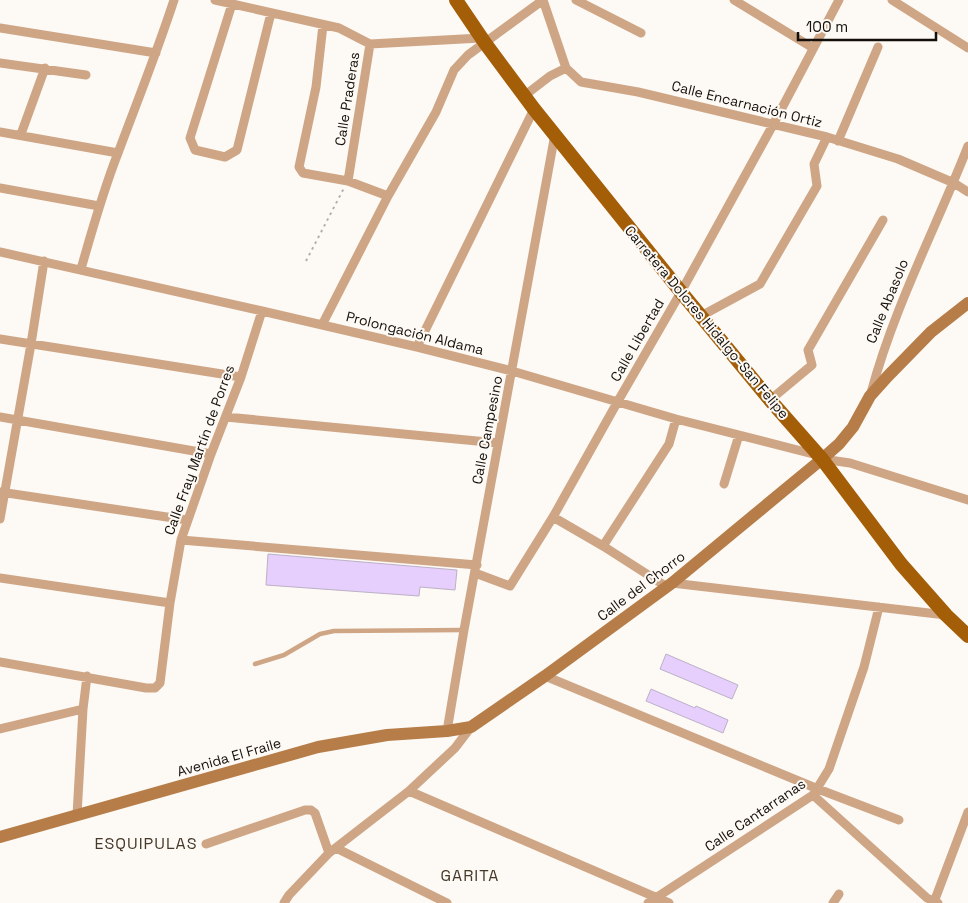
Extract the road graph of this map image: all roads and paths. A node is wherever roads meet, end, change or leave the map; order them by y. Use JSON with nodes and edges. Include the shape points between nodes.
{"nodes":[{"id":1,"x":174,"y":0,"type":"edge"},
{"id":2,"x":215,"y":0,"type":"edge"},
{"id":3,"x":456,"y":0,"type":"edge"},
{"id":4,"x":543,"y":0,"type":"edge"},
{"id":5,"x":576,"y":0,"type":"edge"},
{"id":6,"x":734,"y":0,"type":"edge"},
{"id":7,"x":839,"y":0,"type":"edge"},
{"id":8,"x":892,"y":0,"type":"edge"},
{"id":9,"x":232,"y":4,"type":"junction"},
{"id":10,"x":271,"y":13,"type":"junction"},
{"id":11,"x":322,"y":25,"type":"junction"},
{"id":12,"x":0,"y":28,"type":"edge"},
{"id":13,"x":641,"y":33,"type":"dead end"},
{"id":14,"x":483,"y":40,"type":"junction"},
{"id":15,"x":370,"y":44,"type":"junction"},
{"id":16,"x":878,"y":47,"type":"dead end"},
{"id":17,"x":813,"y":48,"type":"junction"},
{"id":18,"x":968,"y":48,"type":"edge"},
{"id":19,"x":156,"y":52,"type":"junction"},
{"id":20,"x":0,"y":63,"type":"edge"},
{"id":21,"x":45,"y":68,"type":"junction"},
{"id":22,"x":566,"y":68,"type":"junction"},
{"id":23,"x":86,"y":75,"type":"dead end"},
{"id":24,"x":524,"y":96,"type":"junction"},
{"id":25,"x":534,"y":109,"type":"junction"},
{"id":26,"x":774,"y":123,"type":"junction"},
{"id":27,"x":0,"y":132,"type":"edge"},
{"id":28,"x":21,"y":134,"type":"junction"},
{"id":29,"x":555,"y":134,"type":"junction"},
{"id":30,"x":826,"y":137,"type":"junction"},
{"id":31,"x":838,"y":141,"type":"junction"},
{"id":32,"x":968,"y":146,"type":"edge"},
{"id":33,"x":118,"y":153,"type":"junction"},
{"id":34,"x":348,"y":181,"type":"junction"},
{"id":35,"x":954,"y":183,"type":"junction"},
{"id":36,"x":0,"y":188,"type":"edge"},
{"id":37,"x":968,"y":192,"type":"edge"},
{"id":38,"x":388,"y":196,"type":"junction"},
{"id":39,"x":99,"y":206,"type":"junction"},
{"id":40,"x":883,"y":220,"type":"dead end"},
{"id":41,"x":0,"y":252,"type":"edge"},
{"id":42,"x":44,"y":261,"type":"junction"},
{"id":43,"x":306,"y":261,"type":"dead end"},
{"id":44,"x":81,"y":269,"type":"junction"},
{"id":45,"x":681,"y":292,"type":"junction"},
{"id":46,"x":968,"y":303,"type":"edge"},
{"id":47,"x":262,"y":310,"type":"junction"},
{"id":48,"x":701,"y":316,"type":"junction"},
{"id":49,"x":322,"y":325,"type":"junction"},
{"id":50,"x":0,"y":339,"type":"edge"},
{"id":51,"x":31,"y":344,"type":"junction"},
{"id":52,"x":417,"y":348,"type":"junction"},
{"id":53,"x":512,"y":371,"type":"junction"},
{"id":54,"x":240,"y":377,"type":"junction"},
{"id":55,"x":870,"y":396,"type":"junction"},
{"id":56,"x":770,"y":400,"type":"junction"},
{"id":57,"x":618,"y":401,"type":"junction"},
{"id":58,"x":0,"y":416,"type":"edge"},
{"id":59,"x":226,"y":417,"type":"junction"},
{"id":60,"x":676,"y":419,"type":"junction"},
{"id":61,"x":18,"y":420,"type":"junction"},
{"id":62,"x":739,"y":435,"type":"junction"},
{"id":63,"x":498,"y":443,"type":"junction"},
{"id":64,"x":211,"y":454,"type":"junction"},
{"id":65,"x":821,"y":457,"type":"junction"},
{"id":66,"x":724,"y":484,"type":"dead end"},
{"id":67,"x":2,"y":493,"type":"edge"},
{"id":68,"x":968,"y":500,"type":"edge"},
{"id":69,"x":554,"y":517,"type":"junction"},
{"id":70,"x":0,"y":519,"type":"edge"},
{"id":71,"x":187,"y":520,"type":"junction"},
{"id":72,"x":181,"y":540,"type":"junction"},
{"id":73,"x":603,"y":546,"type":"junction"},
{"id":74,"x":476,"y":569,"type":"junction"},
{"id":75,"x":0,"y":578,"type":"edge"},
{"id":76,"x":669,"y":585,"type":"junction"},
{"id":77,"x":170,"y":603,"type":"junction"},
{"id":78,"x":879,"y":607,"type":"junction"},
{"id":79,"x":946,"y":615,"type":"junction"},
{"id":80,"x":464,"y":630,"type":"junction"},
{"id":81,"x":968,"y":636,"type":"edge"},
{"id":82,"x":0,"y":662,"type":"edge"},
{"id":83,"x":255,"y":664,"type":"dead end"},
{"id":84,"x":87,"y":676,"type":"junction"},
{"id":85,"x":546,"y":676,"type":"junction"},
{"id":86,"x":83,"y":709,"type":"junction"},
{"id":87,"x":471,"y":727,"type":"junction"},
{"id":88,"x":0,"y":729,"type":"edge"},
{"id":89,"x":447,"y":731,"type":"junction"},
{"id":90,"x":409,"y":790,"type":"junction"},
{"id":91,"x":815,"y":792,"type":"junction"},
{"id":92,"x":968,"y":812,"type":"edge"},
{"id":93,"x":77,"y":815,"type":"junction"},
{"id":94,"x":900,"y":820,"type":"dead end"},
{"id":95,"x":0,"y":837,"type":"edge"},
{"id":96,"x":206,"y":844,"type":"dead end"},
{"id":97,"x":333,"y":850,"type":"junction"},
{"id":98,"x":839,"y":894,"type":"dead end"},
{"id":99,"x":656,"y":898,"type":"junction"},
{"id":100,"x":930,"y":901,"type":"edge"},
{"id":101,"x":284,"y":903,"type":"edge"},
{"id":102,"x":447,"y":903,"type":"edge"},
{"id":103,"x":648,"y":903,"type":"edge"},
{"id":104,"x":669,"y":903,"type":"edge"},
{"id":105,"x":833,"y":903,"type":"edge"}],
"edges":[{"from":1,"to":19,"type":"street"},
{"from":2,"to":9,"type":"street"},
{"from":3,"to":14,"type":"main road","name":"Carretera Dolores Hidalgo-San Felipe"},
{"from":4,"to":14,"type":"street"},
{"from":4,"to":22,"type":"street"},
{"from":5,"to":13,"type":"street"},
{"from":6,"to":17,"type":"street"},
{"from":7,"to":17,"type":"street","name":"Calle Libertad"},
{"from":8,"to":18,"type":"street"},
{"from":9,"to":10,"type":"street"},
{"from":9,"to":10,"type":"street","via":[[190,138],[195,150],[225,157],[237,150]]},
{"from":10,"to":11,"type":"street"},
{"from":11,"to":15,"type":"street","via":[[339,28]]},
{"from":11,"to":34,"type":"street","via":[[316,86],[299,167],[303,174]]},
{"from":12,"to":19,"type":"street"},
{"from":14,"to":15,"type":"street","name":"Calle Praderas"},
{"from":14,"to":24,"type":"main road","name":"Carretera Dolores Hidalgo-San Felipe"},
{"from":14,"to":38,"type":"street","via":[[454,70],[436,112]]},
{"from":15,"to":34,"type":"street","name":"Calle Praderas"},
{"from":16,"to":31,"type":"street"},
{"from":17,"to":26,"type":"street","name":"Calle Libertad"},
{"from":19,"to":33,"type":"street"},
{"from":20,"to":21,"type":"street"},
{"from":21,"to":23,"type":"street"},
{"from":21,"to":28,"type":"street"},
{"from":22,"to":24,"type":"street"},
{"from":22,"to":26,"type":"street","name":"Calle Encarnación Ortiz","via":[[581,82]]},
{"from":24,"to":25,"type":"main road","name":"Carretera Dolores Hidalgo-San Felipe"},
{"from":25,"to":29,"type":"main road","name":"Carretera Dolores Hidalgo-San Felipe"},
{"from":25,"to":52,"type":"street"},
{"from":26,"to":30,"type":"street","name":"Calle Encarnación Ortiz"},
{"from":26,"to":45,"type":"street","name":"Calle Libertad"},
{"from":27,"to":28,"type":"street"},
{"from":28,"to":33,"type":"street"},
{"from":29,"to":45,"type":"main road","name":"Carretera Dolores Hidalgo-San Felipe"},
{"from":29,"to":53,"type":"street","name":"Calle Campesino"},
{"from":30,"to":31,"type":"street","name":"Calle Encarnación Ortiz"},
{"from":30,"to":48,"type":"street","via":[[814,164],[817,186],[760,284]]},
{"from":31,"to":35,"type":"street","name":"Calle Encarnación Ortiz","via":[[898,159]]},
{"from":32,"to":35,"type":"street","name":"Calle Abasolo"},
{"from":33,"to":39,"type":"street"},
{"from":34,"to":38,"type":"street"},
{"from":34,"to":43,"type":"path"},
{"from":35,"to":37,"type":"street","name":"Calle Encarnación Ortiz"},
{"from":35,"to":55,"type":"street","name":"Calle Abasolo","via":[[898,311]]},
{"from":36,"to":39,"type":"street"},
{"from":38,"to":49,"type":"street"},
{"from":39,"to":44,"type":"street"},
{"from":40,"to":56,"type":"street","via":[[810,345],[812,365]]},
{"from":41,"to":42,"type":"street","name":"Prolongación Aldama"},
{"from":42,"to":44,"type":"street","name":"Prolongación Aldama"},
{"from":42,"to":51,"type":"street"},
{"from":44,"to":47,"type":"street","name":"Prolongación Aldama"},
{"from":45,"to":48,"type":"main road","name":"Carretera Dolores Hidalgo-San Felipe"},
{"from":45,"to":57,"type":"street","name":"Calle Libertad"},
{"from":46,"to":55,"type":"street","via":[[931,332]]},
{"from":47,"to":49,"type":"street","name":"Prolongación Aldama"},
{"from":47,"to":54,"type":"street","name":"Calle Fray Martín de Porres"},
{"from":48,"to":56,"type":"main road","name":"Carretera Dolores Hidalgo-San Felipe"},
{"from":49,"to":52,"type":"street","name":"Prolongación Aldama"},
{"from":50,"to":51,"type":"street"},
{"from":51,"to":54,"type":"street"},
{"from":51,"to":61,"type":"street"},
{"from":52,"to":53,"type":"street","name":"Prolongación Aldama"},
{"from":53,"to":57,"type":"street","name":"Prolongación Aldama"},
{"from":53,"to":63,"type":"street","name":"Calle Campesino"},
{"from":54,"to":59,"type":"street","name":"Calle Fray Martín de Porres"},
{"from":55,"to":65,"type":"street","name":"Calle Abasolo","via":[[853,427],[839,444]]},
{"from":56,"to":65,"type":"main road","name":"Carretera Dolores Hidalgo-San Felipe"},
{"from":57,"to":60,"type":"street","name":"Prolongación Aldama"},
{"from":57,"to":69,"type":"street","name":"Calle Libertad"},
{"from":58,"to":61,"type":"street"},
{"from":59,"to":63,"type":"street"},
{"from":59,"to":64,"type":"street","name":"Calle Fray Martín de Porres"},
{"from":60,"to":62,"type":"street","name":"Prolongación Aldama"},
{"from":60,"to":73,"type":"street","via":[[668,444]]},
{"from":61,"to":64,"type":"street"},
{"from":61,"to":67,"type":"street"},
{"from":62,"to":65,"type":"street","name":"Prolongación Aldama"},
{"from":62,"to":66,"type":"street"},
{"from":63,"to":74,"type":"street","name":"Calle Campesino"},
{"from":64,"to":71,"type":"street","name":"Calle Fray Martín de Porres"},
{"from":65,"to":68,"type":"street","name":"Prolongación Aldama"},
{"from":65,"to":76,"type":"street","name":"Calle del Chorro"},
{"from":65,"to":79,"type":"main road","name":"Carretera Dolores Hidalgo-San Felipe","via":[[901,564]]},
{"from":67,"to":70,"type":"street"},
{"from":67,"to":71,"type":"street"},
{"from":69,"to":73,"type":"street"},
{"from":69,"to":74,"type":"street","name":"Calle Libertad","via":[[510,586]]},
{"from":71,"to":72,"type":"street","name":"Calle Fray Martín de Porres"},
{"from":72,"to":74,"type":"street"},
{"from":72,"to":77,"type":"street","name":"Calle Fray Martín de Porres"},
{"from":73,"to":76,"type":"street"},
{"from":74,"to":80,"type":"street","name":"Calle Campesino"},
{"from":75,"to":77,"type":"street"},
{"from":76,"to":78,"type":"street"},
{"from":76,"to":85,"type":"street","name":"Calle del Chorro"},
{"from":77,"to":84,"type":"street","name":"Calle Fray Martín de Porres","via":[[160,683],[156,688]]},
{"from":78,"to":79,"type":"street"},
{"from":78,"to":91,"type":"street","name":"Calle Cantarranas","via":[[864,666],[829,769]]},
{"from":79,"to":81,"type":"main road","name":"Carretera Dolores Hidalgo-San Felipe"},
{"from":80,"to":83,"type":"lane","via":[[334,631],[320,634],[284,656]]},
{"from":80,"to":89,"type":"street","name":"Calle Campesino"},
{"from":82,"to":84,"type":"street"},
{"from":84,"to":86,"type":"street"},
{"from":85,"to":87,"type":"street","name":"Calle del Chorro"},
{"from":85,"to":91,"type":"street"},
{"from":86,"to":88,"type":"street"},
{"from":86,"to":93,"type":"street"},
{"from":87,"to":89,"type":"street","name":"Avenida El Fraile"},
{"from":87,"to":90,"type":"street","via":[[455,748]]},
{"from":89,"to":93,"type":"street","name":"Avenida El Fraile","via":[[387,735],[318,747]]},
{"from":90,"to":97,"type":"street"},
{"from":90,"to":99,"type":"street"},
{"from":91,"to":94,"type":"street"},
{"from":91,"to":99,"type":"street","name":"Calle Cantarranas"},
{"from":91,"to":100,"type":"street"},
{"from":92,"to":100,"type":"street"},
{"from":93,"to":95,"type":"street","name":"Avenida El Fraile"},
{"from":96,"to":97,"type":"street","via":[[311,810]]},
{"from":97,"to":101,"type":"street"},
{"from":97,"to":102,"type":"street"},
{"from":98,"to":105,"type":"street"},
{"from":99,"to":103,"type":"street","name":"Calle Cantarranas"},
{"from":99,"to":104,"type":"street"}]}
